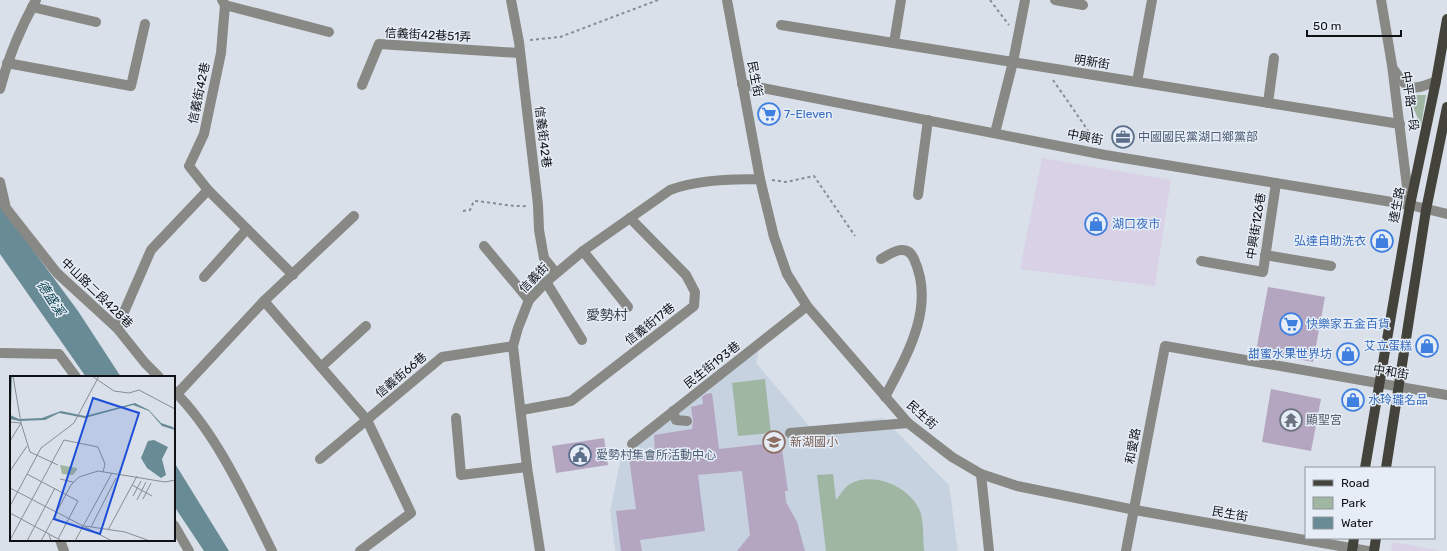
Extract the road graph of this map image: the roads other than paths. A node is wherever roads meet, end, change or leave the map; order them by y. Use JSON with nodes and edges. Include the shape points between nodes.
{"nodes":[{"id":1,"x":511,"y":0,"type":"edge"},
{"id":2,"x":727,"y":0,"type":"edge"},
{"id":3,"x":901,"y":0,"type":"edge"},
{"id":4,"x":1026,"y":0,"type":"edge"},
{"id":5,"x":1055,"y":0,"type":"edge"},
{"id":6,"x":1152,"y":0,"type":"edge"},
{"id":7,"x":1381,"y":0,"type":"edge"},
{"id":8,"x":224,"y":2,"type":"edge"},
{"id":9,"x":34,"y":4,"type":"edge"},
{"id":10,"x":1083,"y":4,"type":"dead end"},
{"id":11,"x":1447,"y":19,"type":"edge"},
{"id":12,"x":96,"y":22,"type":"dead end"},
{"id":13,"x":145,"y":24,"type":"dead end"},
{"id":14,"x":780,"y":25,"type":"dead end"},
{"id":15,"x":329,"y":32,"type":"dead end"},
{"id":16,"x":894,"y":43,"type":"junction"},
{"id":17,"x":519,"y":53,"type":"junction"},
{"id":18,"x":1274,"y":58,"type":"dead end"},
{"id":19,"x":1013,"y":62,"type":"junction"},
{"id":20,"x":7,"y":63,"type":"junction"},
{"id":21,"x":1392,"y":65,"type":"junction"},
{"id":22,"x":1436,"y":81,"type":"junction"},
{"id":23,"x":1137,"y":82,"type":"junction"},
{"id":24,"x":742,"y":84,"type":"junction"},
{"id":25,"x":362,"y":85,"type":"dead end"},
{"id":26,"x":0,"y":89,"type":"edge"},
{"id":27,"x":1268,"y":103,"type":"junction"},
{"id":28,"x":1446,"y":112,"type":"edge"},
{"id":29,"x":928,"y":120,"type":"junction"},
{"id":30,"x":1400,"y":124,"type":"junction"},
{"id":31,"x":995,"y":132,"type":"junction"},
{"id":32,"x":760,"y":178,"type":"junction"},
{"id":33,"x":0,"y":182,"type":"edge"},
{"id":34,"x":1276,"y":183,"type":"junction"},
{"id":35,"x":208,"y":190,"type":"junction"},
{"id":36,"x":918,"y":194,"type":"dead end"},
{"id":37,"x":1410,"y":205,"type":"junction"},
{"id":38,"x":1426,"y":210,"type":"junction"},
{"id":39,"x":1447,"y":214,"type":"edge"},
{"id":40,"x":354,"y":216,"type":"dead end"},
{"id":41,"x":630,"y":218,"type":"junction"},
{"id":42,"x":247,"y":228,"type":"junction"},
{"id":43,"x":484,"y":246,"type":"dead end"},
{"id":44,"x":583,"y":251,"type":"junction"},
{"id":45,"x":1265,"y":255,"type":"junction"},
{"id":46,"x":881,"y":259,"type":"dead end"},
{"id":47,"x":1201,"y":261,"type":"dead end"},
{"id":48,"x":1331,"y":266,"type":"dead end"},
{"id":49,"x":556,"y":273,"type":"junction"},
{"id":50,"x":293,"y":275,"type":"junction"},
{"id":51,"x":204,"y":277,"type":"dead end"},
{"id":52,"x":546,"y":282,"type":"junction"},
{"id":53,"x":529,"y":300,"type":"junction"},
{"id":54,"x":264,"y":302,"type":"junction"},
{"id":55,"x":807,"y":306,"type":"junction"},
{"id":56,"x":628,"y":307,"type":"dead end"},
{"id":57,"x":366,"y":326,"type":"dead end"},
{"id":58,"x":117,"y":328,"type":"junction"},
{"id":59,"x":582,"y":340,"type":"dead end"},
{"id":60,"x":513,"y":346,"type":"junction"},
{"id":61,"x":1166,"y":346,"type":"joint"},
{"id":62,"x":0,"y":353,"type":"edge"},
{"id":63,"x":321,"y":367,"type":"junction"},
{"id":64,"x":75,"y":376,"type":"edge"},
{"id":65,"x":158,"y":376,"type":"edge"},
{"id":66,"x":1378,"y":383,"type":"junction"},
{"id":67,"x":1397,"y":387,"type":"junction"},
{"id":68,"x":176,"y":393,"type":"edge"},
{"id":69,"x":1447,"y":396,"type":"edge"},
{"id":70,"x":885,"y":397,"type":"junction"},
{"id":71,"x":522,"y":410,"type":"junction"},
{"id":72,"x":673,"y":411,"type":"junction"},
{"id":73,"x":456,"y":418,"type":"dead end"},
{"id":74,"x":367,"y":420,"type":"junction"},
{"id":75,"x":687,"y":421,"type":"dead end"},
{"id":76,"x":908,"y":423,"type":"junction"},
{"id":77,"x":790,"y":434,"type":"dead end"},
{"id":78,"x":632,"y":444,"type":"dead end"},
{"id":79,"x":320,"y":459,"type":"dead end"},
{"id":80,"x":527,"y":467,"type":"junction"},
{"id":81,"x":1365,"y":467,"type":"edge"},
{"id":82,"x":1386,"y":467,"type":"edge"},
{"id":83,"x":981,"y":474,"type":"junction"},
{"id":84,"x":1135,"y":510,"type":"junction"},
{"id":85,"x":175,"y":527,"type":"edge"},
{"id":86,"x":1305,"y":538,"type":"edge"},
{"id":87,"x":1310,"y":539,"type":"edge"},
{"id":88,"x":1376,"y":539,"type":"edge"},
{"id":89,"x":60,"y":541,"type":"edge"},
{"id":90,"x":1352,"y":546,"type":"edge"},
{"id":91,"x":64,"y":551,"type":"edge"},
{"id":92,"x":189,"y":551,"type":"edge"},
{"id":93,"x":272,"y":551,"type":"edge"},
{"id":94,"x":360,"y":551,"type":"edge"},
{"id":95,"x":540,"y":551,"type":"edge"},
{"id":96,"x":989,"y":551,"type":"edge"},
{"id":97,"x":1126,"y":551,"type":"edge"},
{"id":98,"x":1368,"y":551,"type":"edge"},
{"id":99,"x":1374,"y":551,"type":"edge"}],
"edges":[{"from":1,"to":17,"type":"street","name":"信義街42巷"},
{"from":2,"to":24,"type":"street","name":"民生街"},
{"from":3,"to":16,"type":"street"},
{"from":4,"to":19,"type":"street"},
{"from":5,"to":10,"type":"street"},
{"from":6,"to":23,"type":"street"},
{"from":7,"to":21,"type":"street","name":"中平路一段"},
{"from":8,"to":15,"type":"street"},
{"from":8,"to":35,"type":"street","name":"信義街42巷","via":[[221,53],[204,134],[189,166]]},
{"from":9,"to":12,"type":"street"},
{"from":9,"to":20,"type":"street","via":[[21,26]]},
{"from":11,"to":22,"type":"main road","name":"達生路"},
{"from":13,"to":20,"type":"street","via":[[132,86]]},
{"from":14,"to":16,"type":"street","name":"明新街"},
{"from":16,"to":19,"type":"street","name":"明新街"},
{"from":17,"to":25,"type":"street","name":"信義街42巷51弄","via":[[378,44]]},
{"from":17,"to":49,"type":"street","name":"信義街42巷","via":[[539,230],[544,258]]},
{"from":18,"to":27,"type":"street"},
{"from":19,"to":23,"type":"street","name":"明新街"},
{"from":19,"to":31,"type":"street"},
{"from":20,"to":26,"type":"street"},
{"from":21,"to":22,"type":"street","via":[[1402,83],[1413,88]]},
{"from":21,"to":30,"type":"street","name":"中平路一段"},
{"from":22,"to":37,"type":"main road","name":"達生路"},
{"from":23,"to":27,"type":"street","name":"明新街"},
{"from":24,"to":29,"type":"street","name":"中興街"},
{"from":24,"to":32,"type":"street","name":"民生街"},
{"from":27,"to":30,"type":"street","name":"明新街"},
{"from":28,"to":38,"type":"main road"},
{"from":29,"to":31,"type":"street","name":"中興街"},
{"from":29,"to":36,"type":"street"},
{"from":30,"to":37,"type":"street","name":"中平路一段"},
{"from":31,"to":34,"type":"street","name":"中興街","via":[[1105,155]]},
{"from":32,"to":41,"type":"street","name":"信義街","via":[[686,184],[670,190]]},
{"from":32,"to":55,"type":"street","name":"民生街","via":[[774,237],[787,274]]},
{"from":33,"to":58,"type":"street","name":"中山路二段428巷","via":[[6,208],[57,274]]},
{"from":34,"to":37,"type":"street","name":"中興街"},
{"from":34,"to":45,"type":"street","name":"中興街126巷"},
{"from":35,"to":42,"type":"street"},
{"from":35,"to":58,"type":"street","via":[[151,250]]},
{"from":37,"to":38,"type":"street","name":"中興街"},
{"from":37,"to":66,"type":"main road","name":"達生路"},
{"from":38,"to":39,"type":"street","name":"中興街"},
{"from":38,"to":67,"type":"main road"},
{"from":40,"to":50,"type":"street"},
{"from":41,"to":44,"type":"street","name":"信義街"},
{"from":41,"to":71,"type":"street","name":"信義街17巷","via":[[686,274],[695,292],[694,306],[571,401]]},
{"from":42,"to":50,"type":"street"},
{"from":42,"to":51,"type":"street"},
{"from":43,"to":53,"type":"street"},
{"from":44,"to":49,"type":"street","name":"信義街"},
{"from":44,"to":56,"type":"street"},
{"from":45,"to":47,"type":"street","name":"中興街126巷","via":[[1263,272]]},
{"from":45,"to":48,"type":"street"},
{"from":46,"to":70,"type":"street","via":[[897,250],[907,251],[917,265],[922,289],[915,336],[906,359]]},
{"from":49,"to":52,"type":"street","name":"信義街"},
{"from":50,"to":54,"type":"street"},
{"from":52,"to":53,"type":"street","name":"信義街"},
{"from":52,"to":59,"type":"street"},
{"from":53,"to":60,"type":"street","name":"信義街"},
{"from":54,"to":63,"type":"street"},
{"from":54,"to":68,"type":"street"},
{"from":55,"to":70,"type":"street","name":"民生街"},
{"from":55,"to":72,"type":"street","name":"民生街193巷"},
{"from":57,"to":63,"type":"street"},
{"from":58,"to":65,"type":"street","name":"中山路二段428巷"},
{"from":60,"to":71,"type":"street","name":"信義街"},
{"from":60,"to":74,"type":"street","name":"信義街66巷","via":[[442,357]]},
{"from":61,"to":66,"type":"street","name":"中和街"},
{"from":61,"to":84,"type":"street","name":"和愛路"},
{"from":62,"to":64,"type":"street","via":[[59,354]]},
{"from":63,"to":74,"type":"street"},
{"from":66,"to":67,"type":"street","name":"中和街"},
{"from":66,"to":81,"type":"main road","name":"達生路"},
{"from":67,"to":69,"type":"street","name":"中和街"},
{"from":67,"to":82,"type":"main road"},
{"from":68,"to":93,"type":"street","via":[[212,442],[242,492]]},
{"from":70,"to":76,"type":"street","name":"民生街"},
{"from":71,"to":80,"type":"street","name":"信義街"},
{"from":72,"to":75,"type":"street","via":[[676,420]]},
{"from":72,"to":78,"type":"street","name":"民生街193巷"},
{"from":73,"to":80,"type":"street","via":[[461,475]]},
{"from":74,"to":79,"type":"street","name":"信義街66巷"},
{"from":74,"to":94,"type":"street","via":[[411,513]]},
{"from":76,"to":77,"type":"street"},
{"from":76,"to":83,"type":"street","name":"民生街","via":[[952,457]]},
{"from":80,"to":95,"type":"street","name":"信義街"},
{"from":83,"to":84,"type":"street","name":"民生街","via":[[1017,486]]},
{"from":83,"to":96,"type":"street"},
{"from":84,"to":86,"type":"street","name":"民生街"},
{"from":84,"to":97,"type":"street","name":"和愛路"},
{"from":85,"to":92,"type":"street"},
{"from":87,"to":90,"type":"street","name":"民生街"},
{"from":88,"to":99,"type":"main road"},
{"from":89,"to":91,"type":"street"},
{"from":90,"to":98,"type":"street","name":"民生街"}]}
